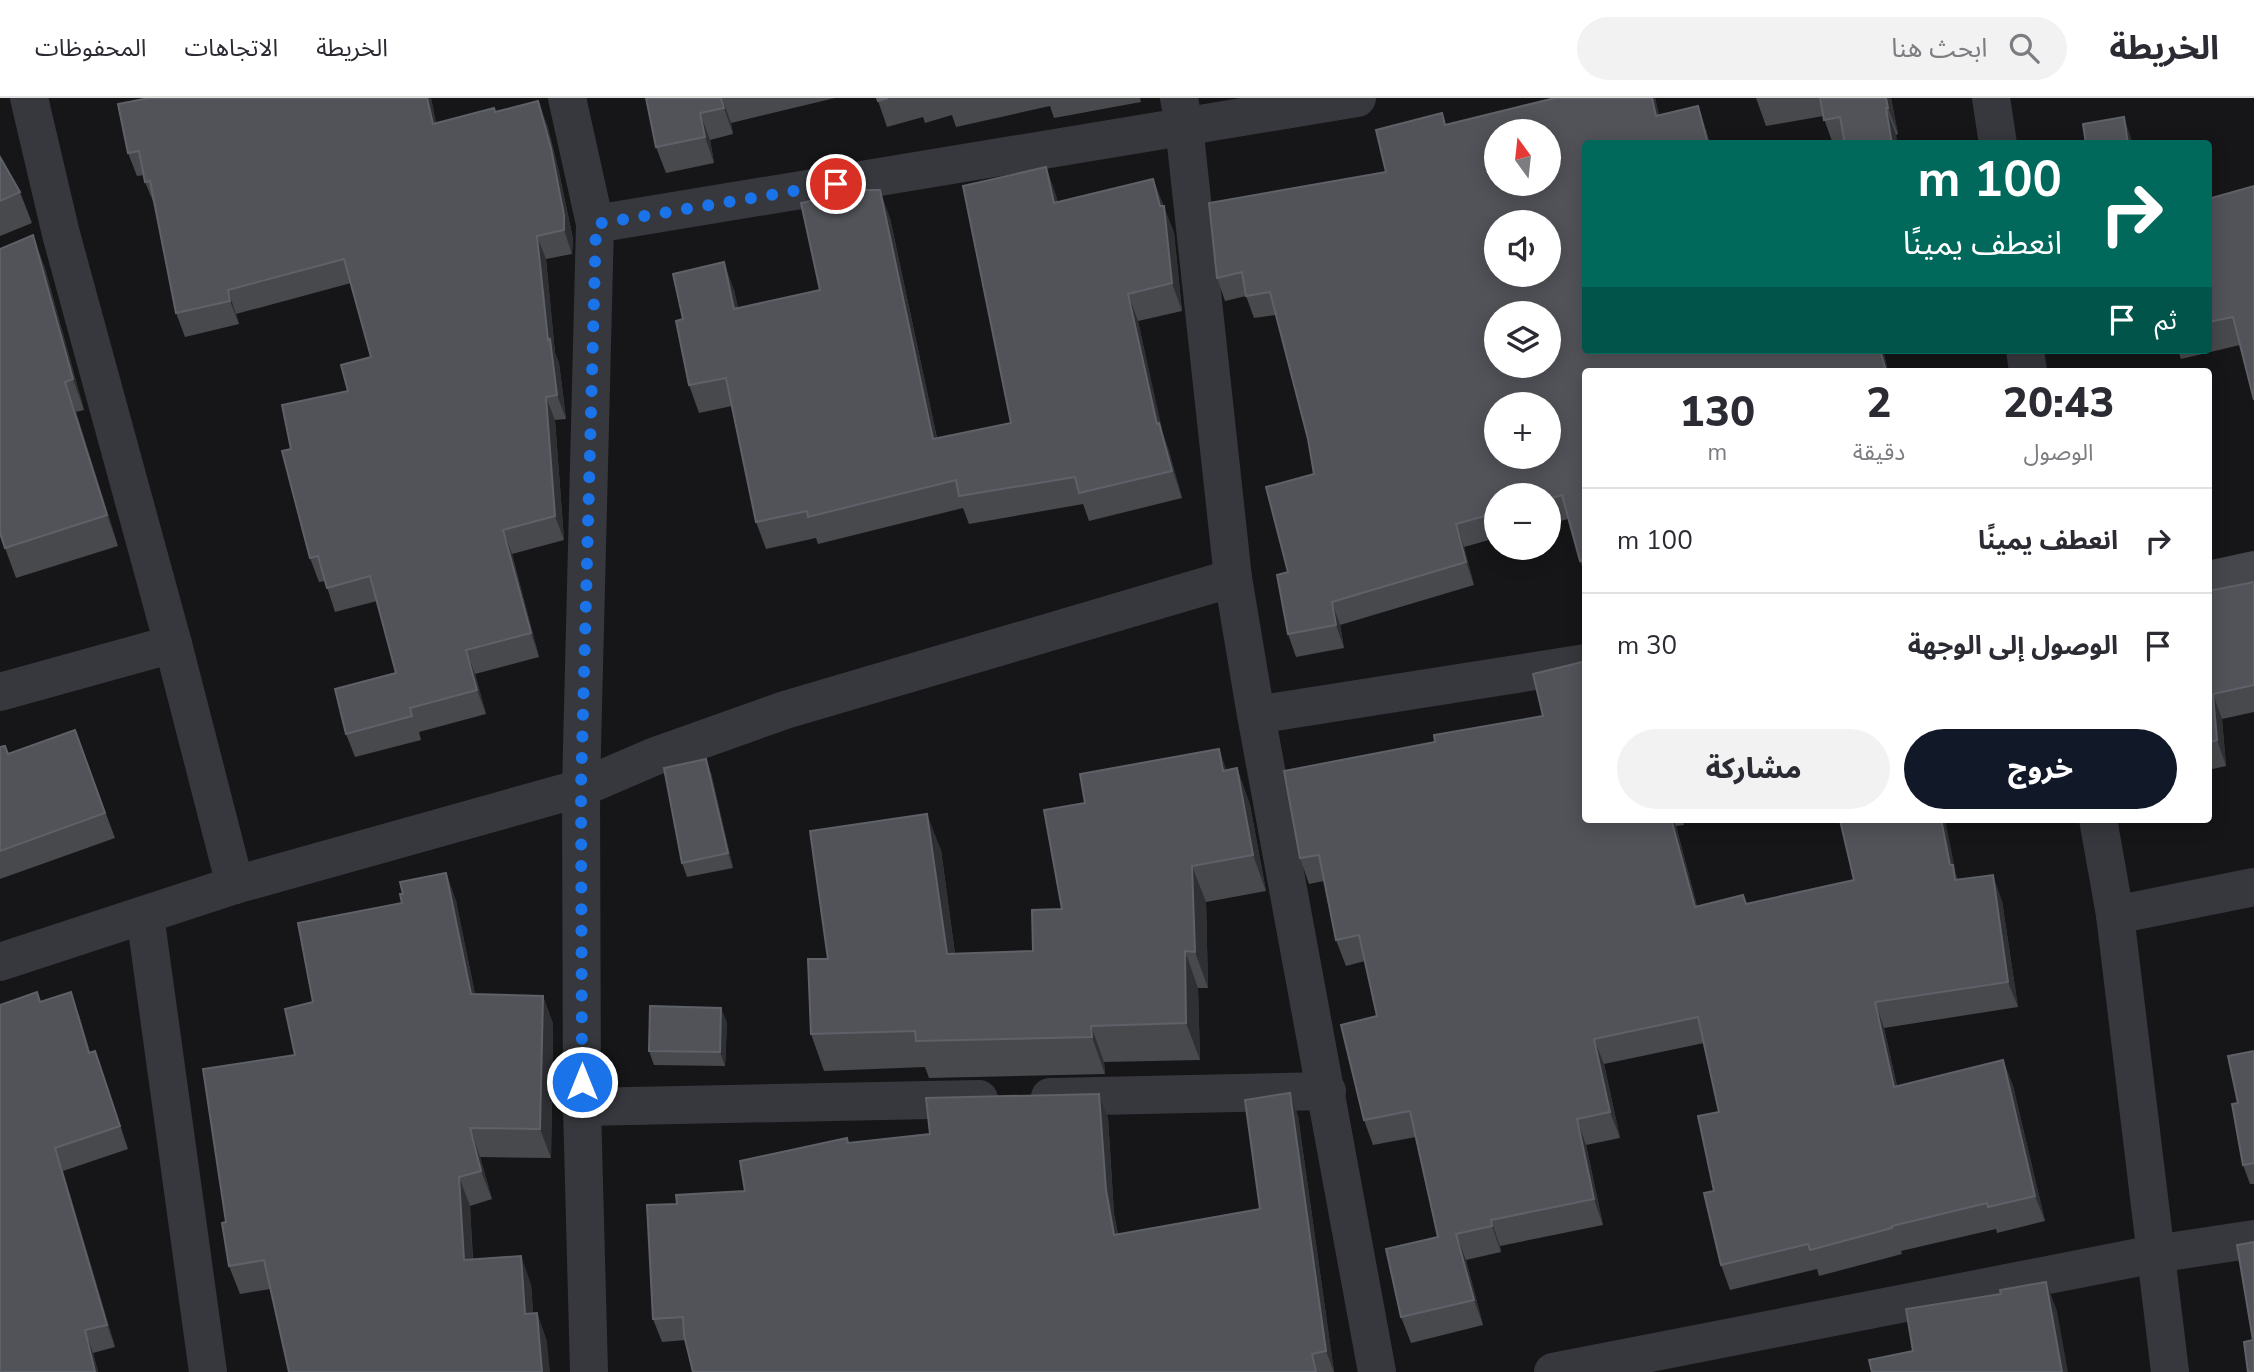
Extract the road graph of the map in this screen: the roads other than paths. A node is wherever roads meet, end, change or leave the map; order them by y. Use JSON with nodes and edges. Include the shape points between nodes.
{"nodes":[{"id":1,"x":29,"y":98,"type":"edge"},
{"id":2,"x":567,"y":98,"type":"edge"},
{"id":3,"x":1357,"y":98,"type":"edge"},
{"id":4,"x":1992,"y":98,"type":"edge"},
{"id":5,"x":1181,"y":112,"type":"edge"},
{"id":6,"x":1997,"y":140,"type":"edge"},
{"id":7,"x":596,"y":224,"type":"junction"},
{"id":8,"x":61,"y":234,"type":"junction"},
{"id":9,"x":24,"y":250,"type":"edge"},
{"id":10,"x":2254,"y":570,"type":"edge"},
{"id":11,"x":1233,"y":578,"type":"junction"},
{"id":12,"x":2212,"y":579,"type":"edge"},
{"id":13,"x":173,"y":644,"type":"junction"},
{"id":14,"x":1582,"y":664,"type":"edge"},
{"id":15,"x":0,"y":692,"type":"edge"},
{"id":16,"x":1255,"y":715,"type":"junction"},
{"id":17,"x":581,"y":788,"type":"junction"},
{"id":18,"x":2099,"y":823,"type":"edge"},
{"id":19,"x":235,"y":885,"type":"junction"},
{"id":20,"x":2254,"y":887,"type":"edge"},
{"id":21,"x":145,"y":915,"type":"junction"},
{"id":22,"x":2115,"y":915,"type":"junction"},
{"id":23,"x":0,"y":962,"type":"edge"},
{"id":24,"x":1327,"y":1091,"type":"junction"},
{"id":25,"x":582,"y":1107,"type":"junction"},
{"id":26,"x":2254,"y":1239,"type":"edge"},
{"id":27,"x":2155,"y":1254,"type":"junction"},
{"id":28,"x":208,"y":1372,"type":"edge"},
{"id":29,"x":589,"y":1372,"type":"edge"},
{"id":30,"x":1377,"y":1372,"type":"edge"},
{"id":31,"x":1553,"y":1372,"type":"edge"},
{"id":32,"x":2170,"y":1372,"type":"edge"}],
"edges":[{"from":1,"to":8,"type":"street"},
{"from":2,"to":7,"type":"street"},
{"from":3,"to":5,"type":"street"},
{"from":4,"to":6,"type":"street"},
{"from":5,"to":7,"type":"street"},
{"from":5,"to":11,"type":"street"},
{"from":7,"to":17,"type":"street"},
{"from":8,"to":9,"type":"street"},
{"from":8,"to":13,"type":"street"},
{"from":10,"to":12,"type":"street"},
{"from":11,"to":16,"type":"street"},
{"from":11,"to":17,"type":"street","via":[[785,710]]},
{"from":13,"to":15,"type":"street"},
{"from":13,"to":19,"type":"street"},
{"from":14,"to":16,"type":"street"},
{"from":16,"to":24,"type":"street"},
{"from":17,"to":19,"type":"street"},
{"from":17,"to":25,"type":"street"},
{"from":18,"to":22,"type":"street"},
{"from":19,"to":21,"type":"street"},
{"from":20,"to":22,"type":"street"},
{"from":21,"to":23,"type":"street"},
{"from":21,"to":28,"type":"street"},
{"from":22,"to":27,"type":"street"},
{"from":24,"to":25,"type":"street"},
{"from":24,"to":30,"type":"street"},
{"from":25,"to":29,"type":"street"},
{"from":26,"to":27,"type":"street"},
{"from":27,"to":31,"type":"street"},
{"from":27,"to":32,"type":"street"}]}
